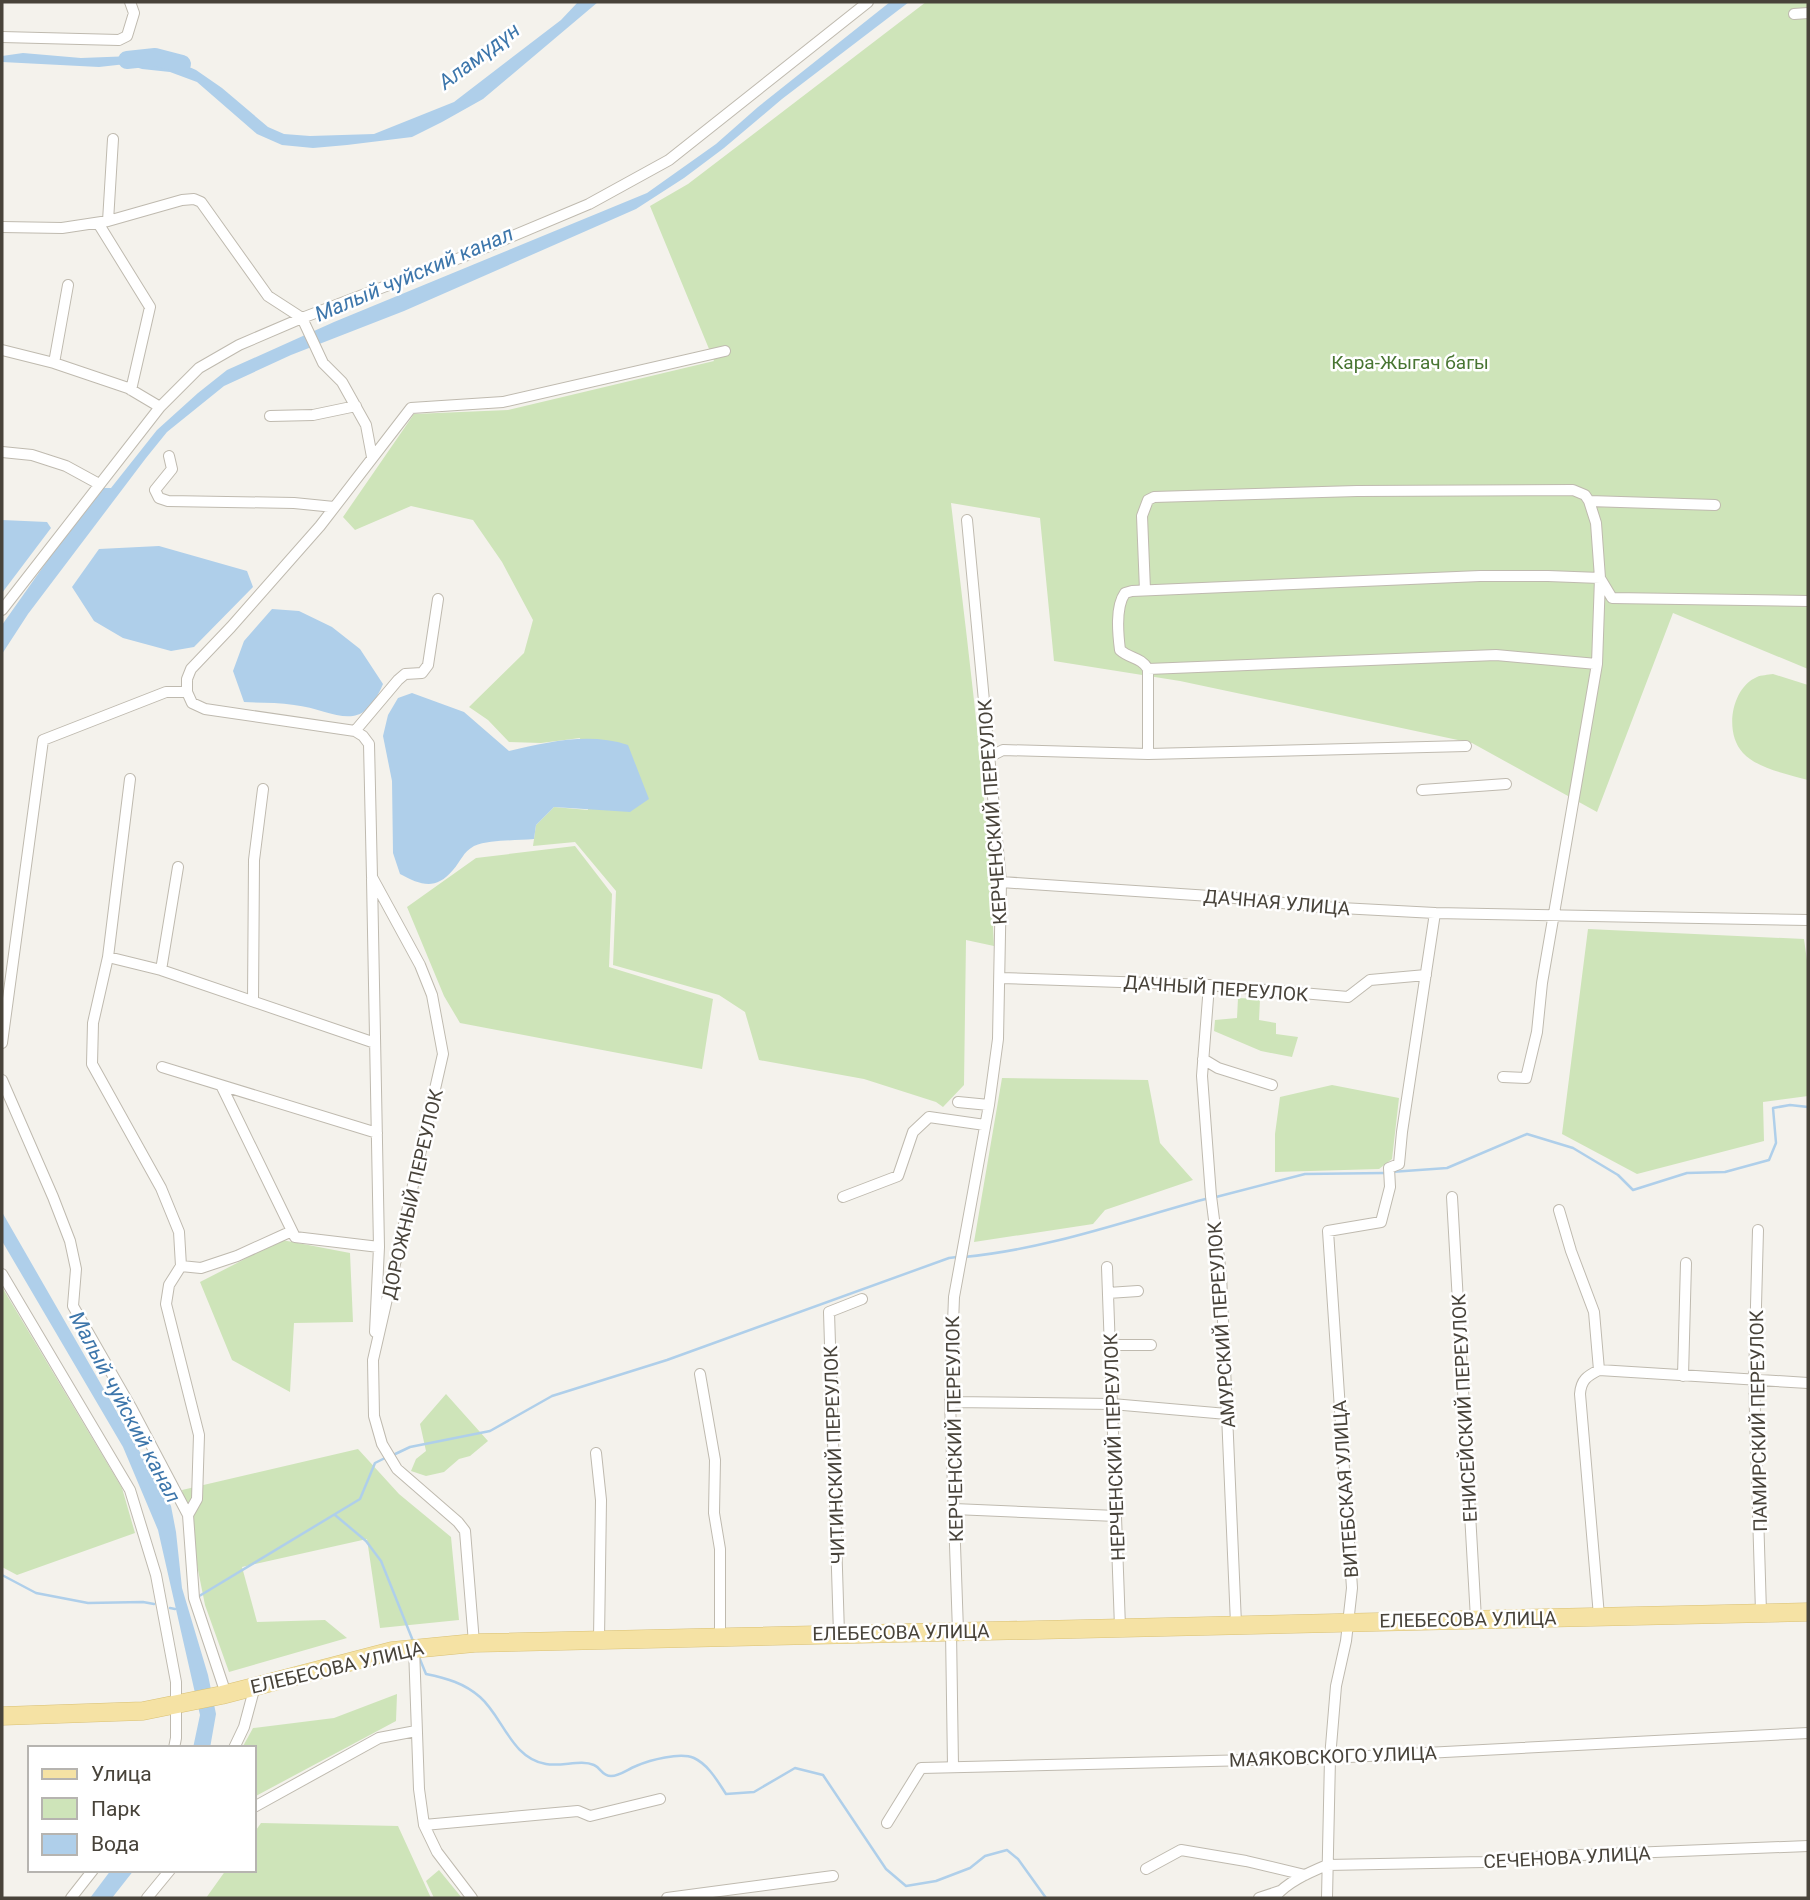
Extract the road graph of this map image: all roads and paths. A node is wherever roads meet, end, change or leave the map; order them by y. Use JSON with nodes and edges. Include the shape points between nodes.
{"nodes":[{"id":1,"x":130,"y":2,"type":"edge"},
{"id":2,"x":868,"y":2,"type":"edge"},
{"id":3,"x":1808,"y":13,"type":"edge"},
{"id":4,"x":1794,"y":15,"type":"dead end"},
{"id":5,"x":2,"y":37,"type":"edge"},
{"id":6,"x":113,"y":139,"type":"dead end"},
{"id":7,"x":103,"y":222,"type":"junction"},
{"id":8,"x":2,"y":227,"type":"edge"},
{"id":9,"x":68,"y":285,"type":"dead end"},
{"id":10,"x":305,"y":323,"type":"junction"},
{"id":11,"x":2,"y":350,"type":"edge"},
{"id":12,"x":725,"y":351,"type":"dead end"},
{"id":13,"x":54,"y":363,"type":"junction"},
{"id":14,"x":131,"y":390,"type":"junction"},
{"id":15,"x":356,"y":406,"type":"junction"},
{"id":16,"x":160,"y":407,"type":"junction"},
{"id":17,"x":270,"y":416,"type":"dead end"},
{"id":18,"x":2,"y":452,"type":"edge"},
{"id":19,"x":169,"y":456,"type":"dead end"},
{"id":20,"x":372,"y":457,"type":"junction"},
{"id":21,"x":99,"y":484,"type":"junction"},
{"id":22,"x":1589,"y":501,"type":"junction"},
{"id":23,"x":1715,"y":505,"type":"dead end"},
{"id":24,"x":334,"y":507,"type":"junction"},
{"id":25,"x":967,"y":520,"type":"dead end"},
{"id":26,"x":1600,"y":579,"type":"junction"},
{"id":27,"x":1145,"y":590,"type":"junction"},
{"id":28,"x":438,"y":599,"type":"dead end"},
{"id":29,"x":1808,"y":601,"type":"edge"},
{"id":30,"x":2,"y":610,"type":"edge"},
{"id":31,"x":1597,"y":664,"type":"junction"},
{"id":32,"x":1148,"y":669,"type":"junction"},
{"id":33,"x":187,"y":692,"type":"junction"},
{"id":34,"x":355,"y":731,"type":"junction"},
{"id":35,"x":1466,"y":746,"type":"dead end"},
{"id":36,"x":1148,"y":754,"type":"junction"},
{"id":37,"x":989,"y":757,"type":"junction"},
{"id":38,"x":130,"y":779,"type":"dead end"},
{"id":39,"x":1506,"y":784,"type":"dead end"},
{"id":40,"x":263,"y":789,"type":"dead end"},
{"id":41,"x":1422,"y":790,"type":"dead end"},
{"id":42,"x":178,"y":867,"type":"dead end"},
{"id":43,"x":372,"y":877,"type":"junction"},
{"id":44,"x":1001,"y":882,"type":"junction"},
{"id":45,"x":1435,"y":913,"type":"junction"},
{"id":46,"x":1554,"y":916,"type":"junction"},
{"id":47,"x":1808,"y":920,"type":"edge"},
{"id":48,"x":108,"y":957,"type":"junction"},
{"id":49,"x":161,"y":970,"type":"junction"},
{"id":50,"x":1426,"y":975,"type":"junction"},
{"id":51,"x":1000,"y":978,"type":"junction"},
{"id":52,"x":1209,"y":985,"type":"junction"},
{"id":53,"x":253,"y":1001,"type":"junction"},
{"id":54,"x":2,"y":1043,"type":"edge"},
{"id":55,"x":375,"y":1044,"type":"junction"},
{"id":56,"x":1203,"y":1059,"type":"junction"},
{"id":57,"x":162,"y":1067,"type":"dead end"},
{"id":58,"x":1503,"y":1077,"type":"dead end"},
{"id":59,"x":2,"y":1080,"type":"edge"},
{"id":60,"x":1272,"y":1085,"type":"dead end"},
{"id":61,"x":222,"y":1087,"type":"junction"},
{"id":62,"x":958,"y":1102,"type":"dead end"},
{"id":63,"x":989,"y":1105,"type":"junction"},
{"id":64,"x":985,"y":1125,"type":"junction"},
{"id":65,"x":377,"y":1133,"type":"junction"},
{"id":66,"x":843,"y":1197,"type":"dead end"},
{"id":67,"x":1452,"y":1197,"type":"dead end"},
{"id":68,"x":1559,"y":1210,"type":"dead end"},
{"id":69,"x":1758,"y":1230,"type":"dead end"},
{"id":70,"x":292,"y":1231,"type":"junction"},
{"id":71,"x":379,"y":1247,"type":"junction"},
{"id":72,"x":1686,"y":1264,"type":"dead end"},
{"id":73,"x":181,"y":1266,"type":"junction"},
{"id":74,"x":1107,"y":1267,"type":"dead end"},
{"id":75,"x":2,"y":1274,"type":"edge"},
{"id":76,"x":1138,"y":1292,"type":"dead end"},
{"id":77,"x":1108,"y":1293,"type":"junction"},
{"id":78,"x":862,"y":1299,"type":"dead end"},
{"id":79,"x":1110,"y":1345,"type":"junction"},
{"id":80,"x":1151,"y":1345,"type":"dead end"},
{"id":81,"x":373,"y":1360,"type":"junction"},
{"id":82,"x":1599,"y":1370,"type":"junction"},
{"id":83,"x":700,"y":1374,"type":"dead end"},
{"id":84,"x":1683,"y":1376,"type":"junction"},
{"id":85,"x":1755,"y":1381,"type":"junction"},
{"id":86,"x":1808,"y":1383,"type":"edge"},
{"id":87,"x":950,"y":1402,"type":"junction"},
{"id":88,"x":1112,"y":1404,"type":"junction"},
{"id":89,"x":1227,"y":1413,"type":"junction"},
{"id":90,"x":596,"y":1453,"type":"dead end"},
{"id":91,"x":954,"y":1509,"type":"junction"},
{"id":92,"x":188,"y":1516,"type":"junction"},
{"id":93,"x":1116,"y":1516,"type":"junction"},
{"id":94,"x":1761,"y":1612,"type":"junction"},
{"id":95,"x":1808,"y":1612,"type":"edge"},
{"id":96,"x":1599,"y":1616,"type":"junction"},
{"id":97,"x":1476,"y":1619,"type":"junction"},
{"id":98,"x":1349,"y":1622,"type":"junction"},
{"id":99,"x":1236,"y":1624,"type":"junction"},
{"id":100,"x":1120,"y":1627,"type":"junction"},
{"id":101,"x":954,"y":1631,"type":"junction"},
{"id":102,"x":839,"y":1634,"type":"junction"},
{"id":103,"x":720,"y":1636,"type":"junction"},
{"id":104,"x":598,"y":1639,"type":"junction"},
{"id":105,"x":474,"y":1643,"type":"junction"},
{"id":106,"x":414,"y":1648,"type":"junction"},
{"id":107,"x":255,"y":1686,"type":"junction"},
{"id":108,"x":224,"y":1694,"type":"junction"},
{"id":109,"x":179,"y":1705,"type":"junction"},
{"id":110,"x":2,"y":1716,"type":"edge"},
{"id":111,"x":416,"y":1731,"type":"junction"},
{"id":112,"x":1808,"y":1733,"type":"edge"},
{"id":113,"x":174,"y":1746,"type":"edge"},
{"id":114,"x":235,"y":1746,"type":"edge"},
{"id":115,"x":1330,"y":1758,"type":"junction"},
{"id":116,"x":953,"y":1766,"type":"junction"},
{"id":117,"x":660,"y":1799,"type":"dead end"},
{"id":118,"x":256,"y":1806,"type":"edge"},
{"id":119,"x":887,"y":1823,"type":"dead end"},
{"id":120,"x":424,"y":1825,"type":"junction"},
{"id":121,"x":1808,"y":1846,"type":"edge"},
{"id":122,"x":1327,"y":1865,"type":"junction"},
{"id":123,"x":1146,"y":1869,"type":"dead end"},
{"id":124,"x":91,"y":1872,"type":"edge"},
{"id":125,"x":168,"y":1872,"type":"edge"},
{"id":126,"x":1305,"y":1875,"type":"junction"},
{"id":127,"x":833,"y":1876,"type":"dead end"},
{"id":128,"x":1277,"y":1894,"type":"edge"},
{"id":129,"x":71,"y":1898,"type":"edge"},
{"id":130,"x":147,"y":1898,"type":"edge"},
{"id":131,"x":472,"y":1898,"type":"edge"},
{"id":132,"x":667,"y":1898,"type":"edge"},
{"id":133,"x":1259,"y":1898,"type":"edge"},
{"id":134,"x":1327,"y":1898,"type":"edge"}],
"edges":[{"from":1,"to":5,"type":"street","via":[[134,13],[127,36],[119,40]]},
{"from":2,"to":10,"type":"street","via":[[669,160],[589,204]]},
{"from":3,"to":4,"type":"street"},
{"from":6,"to":7,"type":"street"},
{"from":7,"to":8,"type":"street","via":[[62,228]]},
{"from":7,"to":10,"type":"street","via":[[182,200],[201,202],[268,296]]},
{"from":7,"to":14,"type":"street","via":[[150,307]]},
{"from":9,"to":13,"type":"street"},
{"from":10,"to":15,"type":"street","via":[[323,363],[342,382]]},
{"from":10,"to":16,"type":"street","via":[[239,345],[199,368]]},
{"from":11,"to":13,"type":"street"},
{"from":12,"to":20,"type":"street","via":[[503,402],[411,408]]},
{"from":13,"to":14,"type":"street"},
{"from":14,"to":16,"type":"street"},
{"from":15,"to":17,"type":"street","via":[[313,415]]},
{"from":15,"to":20,"type":"street","via":[[366,425]]},
{"from":16,"to":21,"type":"street"},
{"from":18,"to":21,"type":"street","via":[[66,466]]},
{"from":19,"to":24,"type":"street","via":[[172,469],[155,490],[159,498],[168,501]]},
{"from":20,"to":24,"type":"street"},
{"from":21,"to":30,"type":"street"},
{"from":22,"to":23,"type":"street"},
{"from":22,"to":26,"type":"street","via":[[1596,523]]},
{"from":22,"to":27,"type":"street","via":[[1573,491],[1357,491],[1151,498],[1142,516]]},
{"from":24,"to":33,"type":"street","via":[[191,669]]},
{"from":25,"to":37,"type":"street","name":"КЕРЧЕНСКИЙ ПЕРЕУЛОК"},
{"from":26,"to":27,"type":"street","via":[[1480,576]]},
{"from":26,"to":29,"type":"street","via":[[1612,598]]},
{"from":26,"to":31,"type":"street"},
{"from":27,"to":32,"type":"street","via":[[1123,595],[1118,629],[1122,652],[1142,660]]},
{"from":28,"to":34,"type":"street","via":[[428,666],[422,673],[405,674],[398,680]]},
{"from":31,"to":32,"type":"street","via":[[1496,655]]},
{"from":31,"to":46,"type":"street"},
{"from":32,"to":36,"type":"street"},
{"from":33,"to":34,"type":"street","via":[[192,703],[205,709]]},
{"from":33,"to":54,"type":"street","via":[[166,692],[43,740]]},
{"from":34,"to":43,"type":"street","name":"ДОРОЖНЫЙ ПЕРЕУЛОК","via":[[369,744]]},
{"from":35,"to":36,"type":"street"},
{"from":36,"to":37,"type":"street","via":[[1003,750]]},
{"from":37,"to":44,"type":"street","name":"КЕРЧЕНСКИЙ ПЕРЕУЛОК"},
{"from":38,"to":48,"type":"street"},
{"from":39,"to":41,"type":"street"},
{"from":40,"to":53,"type":"street","via":[[254,860]]},
{"from":42,"to":49,"type":"street"},
{"from":43,"to":55,"type":"street"},
{"from":43,"to":81,"type":"street","name":"ДОРОЖНЫЙ ПЕРЕУЛОК","via":[[420,965],[432,995],[443,1054]]},
{"from":44,"to":45,"type":"street","name":"ДАЧНАЯ УЛИЦА"},
{"from":44,"to":51,"type":"street","name":"КЕРЧЕНСКИЙ ПЕРЕУЛОК"},
{"from":45,"to":46,"type":"street","name":"ДАЧНАЯ УЛИЦА"},
{"from":45,"to":50,"type":"street"},
{"from":46,"to":47,"type":"street","name":"ДАЧНАЯ УЛИЦА"},
{"from":46,"to":58,"type":"street","via":[[1527,1079]]},
{"from":48,"to":49,"type":"street"},
{"from":48,"to":73,"type":"street","via":[[93,1023],[92,1064],[161,1188],[179,1232]]},
{"from":49,"to":53,"type":"street"},
{"from":50,"to":52,"type":"street","name":"ДАЧНЫЙ ПЕРЕУЛОК","via":[[1370,980],[1348,997]]},
{"from":50,"to":98,"type":"street","name":"ВИТЕБСКАЯ УЛИЦА","via":[[1399,1164],[1389,1168],[1390,1187],[1381,1222],[1328,1231],[1352,1588]]},
{"from":51,"to":52,"type":"street","name":"ДАЧНЫЙ ПЕРЕУЛОК"},
{"from":51,"to":63,"type":"street","name":"КЕРЧЕНСКИЙ ПЕРЕУЛОК"},
{"from":52,"to":56,"type":"street","name":"АМУРСКИЙ ПЕРЕУЛОК"},
{"from":53,"to":55,"type":"street"},
{"from":55,"to":65,"type":"street"},
{"from":56,"to":60,"type":"street"},
{"from":56,"to":89,"type":"street","name":"АМУРСКИЙ ПЕРЕУЛОК"},
{"from":57,"to":61,"type":"street"},
{"from":59,"to":92,"type":"street","via":[[70,1241],[76,1269],[74,1306]]},
{"from":61,"to":65,"type":"street"},
{"from":61,"to":70,"type":"street"},
{"from":62,"to":63,"type":"street"},
{"from":63,"to":64,"type":"street","name":"КЕРЧЕНСКИЙ ПЕРЕУЛОК"},
{"from":64,"to":66,"type":"street","via":[[929,1117],[913,1132],[898,1176]]},
{"from":64,"to":87,"type":"street","name":"КЕРЧЕНСКИЙ ПЕРЕУЛОК","via":[[954,1297]]},
{"from":65,"to":71,"type":"street"},
{"from":67,"to":97,"type":"street","name":"ЕНИСЕЙСКИЙ ПЕРЕУЛОК"},
{"from":68,"to":82,"type":"street","via":[[1594,1312]]},
{"from":69,"to":85,"type":"street","name":"ПАМИРСКИЙ ПЕРЕУЛОК"},
{"from":70,"to":71,"type":"street","via":[[295,1237]]},
{"from":70,"to":73,"type":"street","via":[[201,1268]]},
{"from":71,"to":81,"type":"street"},
{"from":72,"to":84,"type":"street"},
{"from":73,"to":92,"type":"street","via":[[169,1285],[166,1304],[199,1435],[197,1499]]},
{"from":74,"to":77,"type":"street","name":"НЕРЧЕНСКИЙ ПЕРЕУЛОК"},
{"from":75,"to":109,"type":"street","via":[[130,1490],[156,1576]]},
{"from":76,"to":77,"type":"street"},
{"from":77,"to":79,"type":"street","name":"НЕРЧЕНСКИЙ ПЕРЕУЛОК"},
{"from":78,"to":102,"type":"street","name":"ЧИТИНСКИЙ ПЕРЕУЛОК","via":[[829,1312]]},
{"from":79,"to":80,"type":"street"},
{"from":79,"to":88,"type":"street","name":"НЕРЧЕНСКИЙ ПЕРЕУЛОК"},
{"from":81,"to":105,"type":"street","name":"ДОРОЖНЫЙ ПЕРЕУЛОК","via":[[374,1416],[382,1444],[397,1469],[465,1531]]},
{"from":82,"to":84,"type":"street"},
{"from":82,"to":96,"type":"street","via":[[1586,1376],[1580,1386]]},
{"from":83,"to":103,"type":"street","via":[[715,1460]]},
{"from":84,"to":85,"type":"street"},
{"from":85,"to":86,"type":"street"},
{"from":85,"to":94,"type":"street","name":"ПАМИРСКИЙ ПЕРЕУЛОК"},
{"from":87,"to":88,"type":"street"},
{"from":87,"to":91,"type":"street","name":"КЕРЧЕНСКИЙ ПЕРЕУЛОК"},
{"from":88,"to":89,"type":"street"},
{"from":88,"to":93,"type":"street","name":"НЕРЧЕНСКИЙ ПЕРЕУЛОК"},
{"from":89,"to":99,"type":"street","name":"АМУРСКИЙ ПЕРЕУЛОК"},
{"from":90,"to":104,"type":"street","via":[[601,1500]]},
{"from":91,"to":93,"type":"street"},
{"from":91,"to":101,"type":"street","name":"КЕРЧЕНСКИЙ ПЕРЕУЛОК"},
{"from":92,"to":108,"type":"street","via":[[194,1598]]},
{"from":93,"to":100,"type":"street","name":"НЕРЧЕНСКИЙ ПЕРЕУЛОК"},
{"from":94,"to":95,"type":"main road","name":"ЕЛЕБЕСОВА УЛИЦА"},
{"from":94,"to":96,"type":"main road","name":"ЕЛЕБЕСОВА УЛИЦА"},
{"from":96,"to":97,"type":"main road","name":"ЕЛЕБЕСОВА УЛИЦА"},
{"from":97,"to":98,"type":"main road","name":"ЕЛЕБЕСОВА УЛИЦА"},
{"from":98,"to":99,"type":"main road","name":"ЕЛЕБЕСОВА УЛИЦА"},
{"from":98,"to":115,"type":"street","name":"ВИТЕБСКАЯ УЛИЦА","via":[[1336,1686]]},
{"from":99,"to":100,"type":"main road","name":"ЕЛЕБЕСОВА УЛИЦА"},
{"from":100,"to":101,"type":"main road","name":"ЕЛЕБЕСОВА УЛИЦА"},
{"from":101,"to":102,"type":"main road","name":"ЕЛЕБЕСОВА УЛИЦА"},
{"from":101,"to":116,"type":"street","name":"КЕРЧЕНСКИЙ ПЕРЕУЛОК"},
{"from":102,"to":103,"type":"main road","name":"ЕЛЕБЕСОВА УЛИЦА"},
{"from":103,"to":104,"type":"main road","name":"ЕЛЕБЕСОВА УЛИЦА"},
{"from":104,"to":105,"type":"main road","name":"ЕЛЕБЕСОВА УЛИЦА"},
{"from":105,"to":106,"type":"main road","name":"ЕЛЕБЕСОВА УЛИЦА"},
{"from":106,"to":107,"type":"main road","name":"ЕЛЕБЕСОВА УЛИЦА"},
{"from":106,"to":111,"type":"street"},
{"from":107,"to":108,"type":"main road","name":"ЕЛЕБЕСОВА УЛИЦА"},
{"from":107,"to":114,"type":"street"},
{"from":108,"to":109,"type":"main road","name":"ЕЛЕБЕСОВА УЛИЦА"},
{"from":109,"to":110,"type":"main road","name":"ЕЛЕБЕСОВА УЛИЦА","via":[[143,1711]]},
{"from":109,"to":113,"type":"street"},
{"from":111,"to":118,"type":"street","via":[[379,1738]]},
{"from":111,"to":120,"type":"street"},
{"from":112,"to":115,"type":"street","name":"МАЯКОВСКОГО УЛИЦА"},
{"from":115,"to":116,"type":"street","name":"МАЯКОВСКОГО УЛИЦА"},
{"from":115,"to":122,"type":"street","name":"ВИТЕБСКАЯ УЛИЦА"},
{"from":116,"to":119,"type":"street","name":"МАЯКОВСКОГО УЛИЦА","via":[[922,1768]]},
{"from":117,"to":120,"type":"street","via":[[590,1815],[568,1811]]},
{"from":120,"to":131,"type":"street","via":[[437,1852]]},
{"from":121,"to":122,"type":"street","name":"СЕЧЕНОВА УЛИЦА"},
{"from":122,"to":126,"type":"street"},
{"from":122,"to":134,"type":"street","name":"ВИТЕБСКАЯ УЛИЦА"},
{"from":123,"to":126,"type":"street","via":[[1181,1850]]},
{"from":124,"to":129,"type":"street"},
{"from":125,"to":130,"type":"street"},
{"from":126,"to":128,"type":"street"},
{"from":127,"to":132,"type":"street"},
{"from":128,"to":133,"type":"street"}]}
